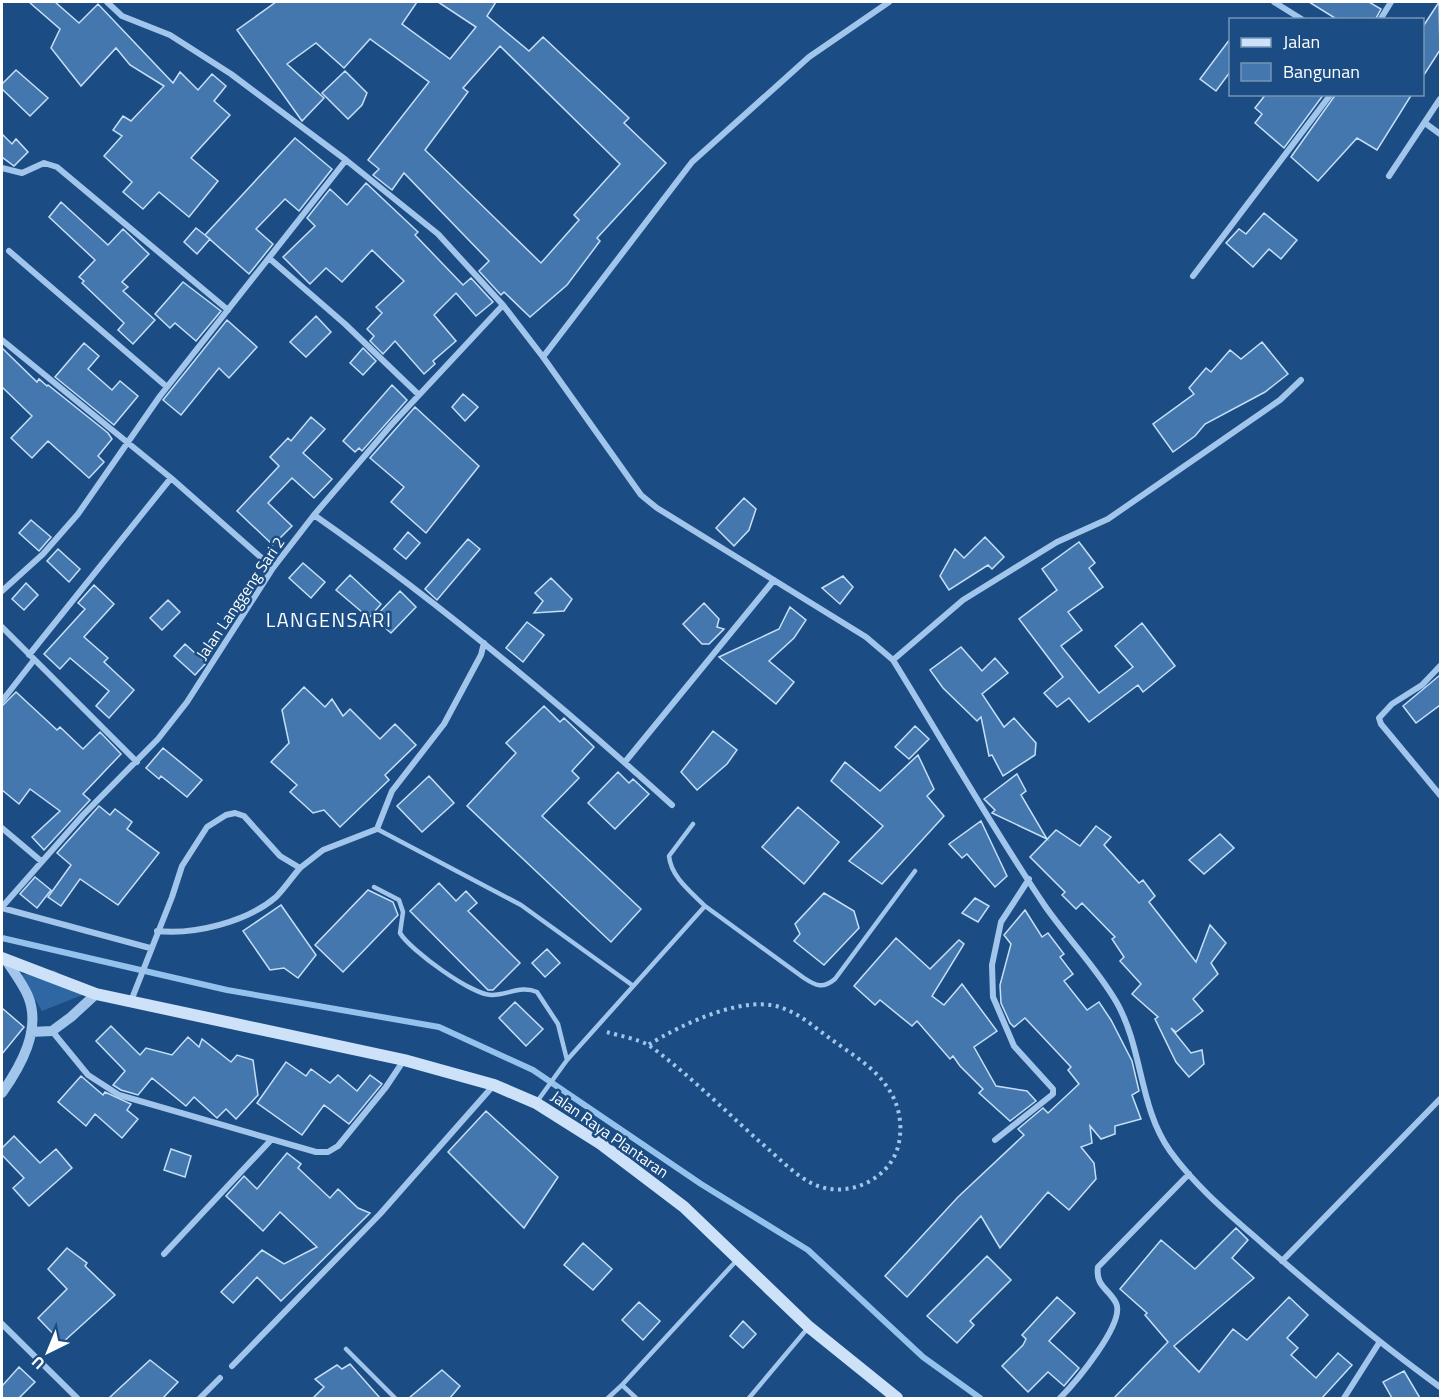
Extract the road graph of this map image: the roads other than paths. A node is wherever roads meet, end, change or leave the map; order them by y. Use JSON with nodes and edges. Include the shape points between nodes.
{"nodes":[{"id":1,"x":107,"y":2,"type":"edge"},
{"id":2,"x":889,"y":2,"type":"edge"},
{"id":3,"x":1274,"y":2,"type":"edge"},
{"id":4,"x":1391,"y":2,"type":"edge"},
{"id":5,"x":1300,"y":18,"type":"edge"},
{"id":6,"x":1381,"y":18,"type":"edge"},
{"id":7,"x":1329,"y":96,"type":"edge"},
{"id":8,"x":1440,"y":99,"type":"edge"},
{"id":9,"x":1425,"y":123,"type":"junction"},
{"id":10,"x":1440,"y":134,"type":"edge"},
{"id":11,"x":346,"y":160,"type":"junction"},
{"id":12,"x":2,"y":168,"type":"edge"},
{"id":13,"x":1389,"y":176,"type":"dead end"},
{"id":14,"x":9,"y":251,"type":"dead end"},
{"id":15,"x":269,"y":258,"type":"junction"},
{"id":16,"x":1192,"y":276,"type":"dead end"},
{"id":17,"x":503,"y":305,"type":"junction"},
{"id":18,"x":228,"y":310,"type":"junction"},
{"id":19,"x":2,"y":340,"type":"edge"},
{"id":20,"x":543,"y":357,"type":"junction"},
{"id":21,"x":1301,"y":380,"type":"dead end"},
{"id":22,"x":167,"y":387,"type":"junction"},
{"id":23,"x":419,"y":395,"type":"junction"},
{"id":24,"x":128,"y":442,"type":"junction"},
{"id":25,"x":171,"y":478,"type":"junction"},
{"id":26,"x":314,"y":515,"type":"junction"},
{"id":27,"x":273,"y":568,"type":"junction"},
{"id":28,"x":774,"y":580,"type":"junction"},
{"id":29,"x":2,"y":591,"type":"edge"},
{"id":30,"x":2,"y":627,"type":"edge"},
{"id":31,"x":484,"y":643,"type":"junction"},
{"id":32,"x":32,"y":658,"type":"junction"},
{"id":33,"x":893,"y":660,"type":"junction"},
{"id":34,"x":1440,"y":666,"type":"edge"},
{"id":35,"x":2,"y":701,"type":"edge"},
{"id":36,"x":137,"y":762,"type":"junction"},
{"id":37,"x":625,"y":762,"type":"junction"},
{"id":38,"x":1440,"y":795,"type":"edge"},
{"id":39,"x":672,"y":804,"type":"dead end"},
{"id":40,"x":693,"y":824,"type":"dead end"},
{"id":41,"x":2,"y":828,"type":"edge"},
{"id":42,"x":377,"y":829,"type":"junction"},
{"id":43,"x":41,"y":861,"type":"junction"},
{"id":44,"x":300,"y":868,"type":"junction"},
{"id":45,"x":915,"y":871,"type":"dead end"},
{"id":46,"x":1029,"y":879,"type":"junction"},
{"id":47,"x":374,"y":886,"type":"dead end"},
{"id":48,"x":705,"y":906,"type":"junction"},
{"id":49,"x":2,"y":907,"type":"edge"},
{"id":50,"x":157,"y":931,"type":"junction"},
{"id":51,"x":149,"y":951,"type":"junction"},
{"id":52,"x":4,"y":959,"type":"edge"},
{"id":53,"x":632,"y":985,"type":"junction"},
{"id":54,"x":96,"y":994,"type":"junction"},
{"id":55,"x":131,"y":1001,"type":"junction"},
{"id":56,"x":52,"y":1031,"type":"junction"},
{"id":57,"x":31,"y":1032,"type":"junction"},
{"id":58,"x":404,"y":1060,"type":"junction"},
{"id":59,"x":567,"y":1060,"type":"junction"},
{"id":60,"x":494,"y":1085,"type":"junction"},
{"id":61,"x":2,"y":1093,"type":"edge"},
{"id":62,"x":1440,"y":1099,"type":"edge"},
{"id":63,"x":536,"y":1103,"type":"junction"},
{"id":64,"x":271,"y":1140,"type":"junction"},
{"id":65,"x":995,"y":1140,"type":"dead end"},
{"id":66,"x":1189,"y":1174,"type":"junction"},
{"id":67,"x":164,"y":1254,"type":"dead end"},
{"id":68,"x":738,"y":1259,"type":"junction"},
{"id":69,"x":1282,"y":1261,"type":"junction"},
{"id":70,"x":2,"y":1324,"type":"edge"},
{"id":71,"x":809,"y":1327,"type":"junction"},
{"id":72,"x":1379,"y":1343,"type":"junction"},
{"id":73,"x":346,"y":1349,"type":"dead end"},
{"id":74,"x":232,"y":1366,"type":"dead end"},
{"id":75,"x":219,"y":1378,"type":"dead end"},
{"id":76,"x":622,"y":1385,"type":"junction"},
{"id":77,"x":1440,"y":1387,"type":"edge"},
{"id":78,"x":78,"y":1398,"type":"edge"},
{"id":79,"x":200,"y":1398,"type":"edge"},
{"id":80,"x":395,"y":1398,"type":"edge"},
{"id":81,"x":608,"y":1398,"type":"edge"},
{"id":82,"x":636,"y":1398,"type":"edge"},
{"id":83,"x":749,"y":1398,"type":"edge"},
{"id":84,"x":897,"y":1398,"type":"edge"},
{"id":85,"x":1060,"y":1398,"type":"edge"},
{"id":86,"x":1344,"y":1398,"type":"edge"}],
"edges":[{"from":1,"to":11,"type":"street","via":[[122,16],[170,35],[231,74]]},
{"from":2,"to":20,"type":"street","via":[[809,57],[692,162]]},
{"from":3,"to":5,"type":"street"},
{"from":4,"to":6,"type":"street"},
{"from":7,"to":16,"type":"street"},
{"from":8,"to":9,"type":"street"},
{"from":9,"to":10,"type":"street"},
{"from":9,"to":13,"type":"street"},
{"from":11,"to":15,"type":"street"},
{"from":11,"to":17,"type":"street","via":[[438,234]]},
{"from":12,"to":18,"type":"street","via":[[22,173],[44,163],[57,167]]},
{"from":14,"to":22,"type":"street"},
{"from":15,"to":18,"type":"street"},
{"from":15,"to":23,"type":"street"},
{"from":17,"to":20,"type":"street"},
{"from":17,"to":23,"type":"street","name":"Jalan Langgeng Sari 2"},
{"from":18,"to":22,"type":"street"},
{"from":19,"to":24,"type":"street"},
{"from":20,"to":28,"type":"street","via":[[641,495]]},
{"from":21,"to":33,"type":"street","via":[[1280,399],[1108,519],[1057,542],[963,600]]},
{"from":22,"to":24,"type":"street"},
{"from":23,"to":26,"type":"street","name":"Jalan Langgeng Sari 2"},
{"from":24,"to":25,"type":"street"},
{"from":24,"to":29,"type":"street","via":[[78,514],[43,554]]},
{"from":25,"to":27,"type":"street"},
{"from":25,"to":32,"type":"street"},
{"from":26,"to":27,"type":"street","name":"Jalan Langgeng Sari 2"},
{"from":26,"to":31,"type":"street"},
{"from":27,"to":36,"type":"street","name":"Jalan Langgeng Sari 2","via":[[187,702]]},
{"from":28,"to":33,"type":"street","via":[[866,637]]},
{"from":28,"to":37,"type":"street"},
{"from":30,"to":32,"type":"street"},
{"from":31,"to":37,"type":"street"},
{"from":31,"to":42,"type":"street","via":[[444,724],[392,791]]},
{"from":32,"to":35,"type":"street"},
{"from":32,"to":36,"type":"street"},
{"from":33,"to":46,"type":"street"},
{"from":34,"to":38,"type":"street","via":[[1422,686],[1392,704],[1379,718]]},
{"from":36,"to":43,"type":"street","name":"Jalan Langgeng Sari 2"},
{"from":37,"to":39,"type":"street"},
{"from":40,"to":48,"type":"lane","via":[[669,856],[670,864]]},
{"from":41,"to":43,"type":"street"},
{"from":42,"to":44,"type":"street","via":[[323,850]]},
{"from":42,"to":53,"type":"lane","via":[[521,905]]},
{"from":43,"to":49,"type":"street","name":"Jalan Langgeng Sari 2"},
{"from":44,"to":50,"type":"street","via":[[276,896],[245,914],[179,933]]},
{"from":44,"to":50,"type":"street","via":[[280,856],[244,816],[226,815],[207,827],[182,866]]},
{"from":45,"to":48,"type":"lane","via":[[827,985],[817,986],[804,978]]},
{"from":46,"to":65,"type":"street","via":[[1001,922],[992,966],[993,997],[1014,1046],[1053,1089],[1053,1094]]},
{"from":46,"to":66,"type":"street","via":[[1102,979],[1123,1015],[1152,1118],[1170,1151]]},
{"from":47,"to":59,"type":"lane","via":[[399,900],[403,912],[400,933],[430,964],[487,994],[523,989],[537,992],[558,1024]]},
{"from":48,"to":53,"type":"lane"},
{"from":49,"to":51,"type":"street"},
{"from":50,"to":51,"type":"street"},
{"from":51,"to":55,"type":"street"},
{"from":52,"to":54,"type":"main road","name":"Jalan Raya Plantaran"},
{"from":52,"to":57,"type":"street","via":[[28,997]]},
{"from":53,"to":59,"type":"lane"},
{"from":54,"to":55,"type":"main road","name":"Jalan Raya Plantaran"},
{"from":54,"to":56,"type":"street"},
{"from":55,"to":58,"type":"main road","name":"Jalan Raya Plantaran"},
{"from":56,"to":57,"type":"street"},
{"from":56,"to":64,"type":"street","via":[[88,1075],[119,1095]]},
{"from":57,"to":61,"type":"street","via":[[19,1068]]},
{"from":58,"to":60,"type":"main road","name":"Jalan Raya Plantaran"},
{"from":58,"to":64,"type":"street","via":[[338,1146],[328,1152],[316,1152]]},
{"from":59,"to":63,"type":"lane"},
{"from":60,"to":63,"type":"main road","name":"Jalan Raya Plantaran"},
{"from":60,"to":74,"type":"street","via":[[380,1214]]},
{"from":62,"to":69,"type":"street"},
{"from":63,"to":68,"type":"main road","name":"Jalan Raya Plantaran","via":[[601,1144],[684,1207]]},
{"from":64,"to":67,"type":"street"},
{"from":66,"to":69,"type":"street"},
{"from":66,"to":85,"type":"street","via":[[1098,1268],[1100,1284],[1118,1310],[1091,1363]]},
{"from":68,"to":71,"type":"main road","name":"Jalan Raya Plantaran"},
{"from":68,"to":76,"type":"lane"},
{"from":69,"to":72,"type":"street"},
{"from":70,"to":78,"type":"street"},
{"from":71,"to":83,"type":"lane"},
{"from":71,"to":84,"type":"main road","name":"Jalan Raya Plantaran"},
{"from":72,"to":77,"type":"street"},
{"from":72,"to":86,"type":"street"},
{"from":73,"to":80,"type":"lane"},
{"from":75,"to":79,"type":"street"},
{"from":76,"to":81,"type":"lane"},
{"from":76,"to":82,"type":"lane"}]}
